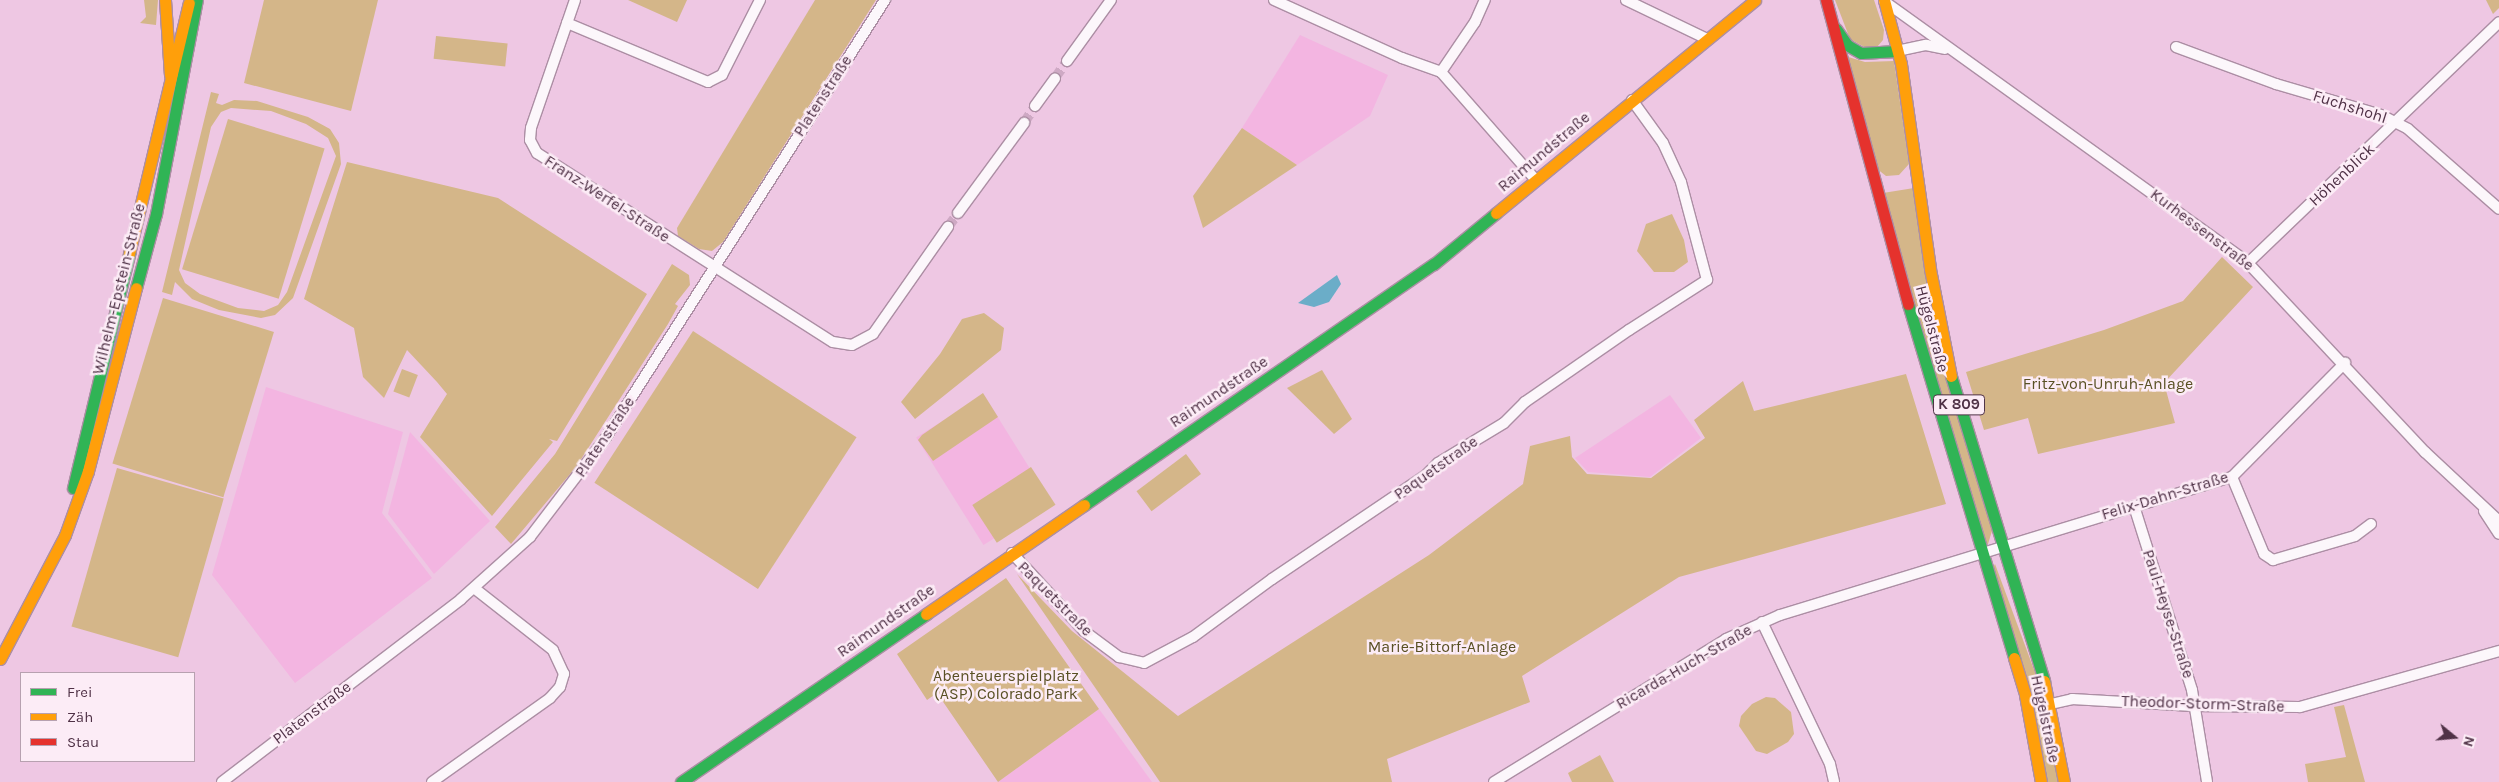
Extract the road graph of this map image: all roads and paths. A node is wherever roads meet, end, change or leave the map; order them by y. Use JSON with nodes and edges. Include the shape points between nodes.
{"nodes":[{"id":1,"x":165,"y":0,"type":"edge"},
{"id":2,"x":190,"y":0,"type":"edge"},
{"id":3,"x":197,"y":0,"type":"edge"},
{"id":4,"x":575,"y":0,"type":"edge"},
{"id":5,"x":760,"y":0,"type":"edge"},
{"id":6,"x":885,"y":0,"type":"edge"},
{"id":7,"x":1111,"y":0,"type":"edge"},
{"id":8,"x":1274,"y":0,"type":"edge"},
{"id":9,"x":1486,"y":0,"type":"edge"},
{"id":10,"x":1626,"y":0,"type":"edge"},
{"id":11,"x":1755,"y":0,"type":"edge"},
{"id":12,"x":1826,"y":0,"type":"edge"},
{"id":13,"x":1884,"y":1,"type":"edge"},
{"id":14,"x":2499,"y":22,"type":"edge"},
{"id":15,"x":567,"y":23,"type":"junction"},
{"id":16,"x":1833,"y":24,"type":"junction"},
{"id":17,"x":1707,"y":39,"type":"junction"},
{"id":18,"x":2176,"y":47,"type":"dead end"},
{"id":19,"x":1897,"y":51,"type":"junction"},
{"id":20,"x":1957,"y":54,"type":"junction"},
{"id":21,"x":1068,"y":61,"type":"tunnel mouth"},
{"id":22,"x":1442,"y":72,"type":"junction"},
{"id":23,"x":170,"y":75,"type":"junction"},
{"id":24,"x":1055,"y":78,"type":"tunnel mouth"},
{"id":25,"x":1632,"y":100,"type":"junction"},
{"id":26,"x":1035,"y":106,"type":"tunnel mouth"},
{"id":27,"x":1024,"y":123,"type":"tunnel mouth"},
{"id":28,"x":2397,"y":123,"type":"junction"},
{"id":29,"x":1536,"y":180,"type":"junction"},
{"id":30,"x":2499,"y":208,"type":"edge"},
{"id":31,"x":958,"y":213,"type":"tunnel mouth"},
{"id":32,"x":948,"y":227,"type":"tunnel mouth"},
{"id":33,"x":2248,"y":263,"type":"junction"},
{"id":34,"x":714,"y":267,"type":"junction"},
{"id":35,"x":2345,"y":363,"type":"junction"},
{"id":36,"x":2232,"y":477,"type":"junction"},
{"id":37,"x":2480,"y":504,"type":"junction"},
{"id":38,"x":2134,"y":506,"type":"junction"},
{"id":39,"x":2499,"y":521,"type":"edge"},
{"id":40,"x":2371,"y":524,"type":"dead end"},
{"id":41,"x":2499,"y":534,"type":"edge"},
{"id":42,"x":2003,"y":546,"type":"junction"},
{"id":43,"x":1980,"y":553,"type":"junction"},
{"id":44,"x":1012,"y":554,"type":"junction"},
{"id":45,"x":43,"y":577,"type":"junction"},
{"id":46,"x":474,"y":588,"type":"junction"},
{"id":47,"x":1762,"y":622,"type":"junction"},
{"id":48,"x":2499,"y":651,"type":"edge"},
{"id":49,"x":0,"y":659,"type":"edge"},
{"id":50,"x":2051,"y":704,"type":"junction"},
{"id":51,"x":2193,"y":706,"type":"junction"},
{"id":52,"x":222,"y":782,"type":"edge"},
{"id":53,"x":432,"y":782,"type":"edge"},
{"id":54,"x":681,"y":782,"type":"edge"},
{"id":55,"x":1494,"y":782,"type":"edge"},
{"id":56,"x":1834,"y":782,"type":"edge"},
{"id":57,"x":2041,"y":782,"type":"edge"},
{"id":58,"x":2064,"y":782,"type":"edge"},
{"id":59,"x":2207,"y":782,"type":"edge"}],
"edges":[{"from":1,"to":23,"type":"main road"},
{"from":2,"to":23,"type":"main road","name":"Wilhelm-Epstein-Straße"},
{"from":3,"to":45,"type":"main road","name":"Wilhelm-Epstein-Straße","via":[[156,214],[97,440],[65,535]]},
{"from":4,"to":15,"type":"street","name":"Franz-Werfel-Straße"},
{"from":5,"to":15,"type":"street","via":[[722,75],[708,82]]},
{"from":6,"to":34,"type":"street","name":"Platenstraße"},
{"from":7,"to":21,"type":"street"},
{"from":8,"to":22,"type":"street","via":[[1402,58]]},
{"from":9,"to":22,"type":"street"},
{"from":10,"to":17,"type":"street"},
{"from":11,"to":17,"type":"main road","name":"Raimundstraße"},
{"from":12,"to":16,"type":"main road","name":"Hügelstraße","number":"K 809"},
{"from":13,"to":19,"type":"main road","name":"Hügelstraße","number":"K 809"},
{"from":13,"to":20,"type":"street","name":"Kurhessenstraße"},
{"from":14,"to":28,"type":"street","name":"Höhenblick"},
{"from":15,"to":34,"type":"street","name":"Franz-Werfel-Straße","via":[[531,128],[530,140],[537,153]]},
{"from":16,"to":19,"type":"main road","via":[[1847,45],[1856,51],[1866,54]]},
{"from":16,"to":43,"type":"main road","name":"Hügelstraße","number":"K 809","via":[[1927,374]]},
{"from":17,"to":25,"type":"main road","name":"Raimundstraße"},
{"from":18,"to":28,"type":"street","name":"Fuchshohl","via":[[2276,84],[2364,108]]},
{"from":19,"to":20,"type":"street","name":"Kurhessenstraße","via":[[1926,45]]},
{"from":19,"to":42,"type":"main road","name":"Hügelstraße","number":"K 809","via":[[1940,328],[1960,410]]},
{"from":20,"to":33,"type":"street","name":"Kurhessenstraße","via":[[2002,83]]},
{"from":22,"to":29,"type":"street"},
{"from":23,"to":45,"type":"main road","name":"Wilhelm-Epstein-Straße","via":[[78,473]]},
{"from":24,"to":26,"type":"street"},
{"from":25,"to":29,"type":"main road","name":"Raimundstraße"},
{"from":25,"to":44,"type":"street","name":"Paquetstraße","via":[[1663,143],[1681,182],[1707,280],[1525,402],[1504,423],[1438,463],[1419,481],[1272,579],[1193,637],[1144,663],[1119,657],[1084,631]]},
{"from":27,"to":31,"type":"street"},
{"from":28,"to":30,"type":"street","name":"Fuchshohl"},
{"from":28,"to":33,"type":"street","name":"Höhenblick"},
{"from":29,"to":44,"type":"main road","name":"Raimundstraße","via":[[1434,264]]},
{"from":32,"to":34,"type":"street","name":"Franz-Werfel-Straße","via":[[873,334],[852,345],[833,342]]},
{"from":33,"to":35,"type":"street","name":"Kurhessenstraße"},
{"from":34,"to":46,"type":"street","name":"Platenstraße","via":[[585,468],[530,537]]},
{"from":35,"to":36,"type":"street","name":"Felix-Dahn-Straße"},
{"from":35,"to":37,"type":"street","name":"Kurhessenstraße","via":[[2425,452]]},
{"from":36,"to":38,"type":"street","name":"Felix-Dahn-Straße"},
{"from":36,"to":40,"type":"street","via":[[2264,554],[2273,560],[2355,536]]},
{"from":37,"to":39,"type":"street","name":"Kurhessenstraße"},
{"from":37,"to":41,"type":"street","name":"Kurhessenstraße"},
{"from":38,"to":42,"type":"street","name":"Felix-Dahn-Straße"},
{"from":38,"to":51,"type":"street","name":"Paul-Heyse-Straße","via":[[2192,690]]},
{"from":42,"to":43,"type":"street","name":"Ricarda-Huch-Straße"},
{"from":42,"to":50,"type":"main road","name":"Hügelstraße","number":"K 809"},
{"from":43,"to":47,"type":"street","name":"Ricarda-Huch-Straße"},
{"from":43,"to":57,"type":"main road","name":"Hügelstraße","number":"K 809","via":[[2025,695]]},
{"from":44,"to":54,"type":"main road","name":"Raimundstraße"},
{"from":45,"to":49,"type":"main road","name":"Wilhelm-Epstein-Straße"},
{"from":46,"to":52,"type":"street","name":"Platenstraße"},
{"from":46,"to":53,"type":"street","via":[[553,650],[564,674],[560,687],[550,698]]},
{"from":47,"to":55,"type":"street","name":"Ricarda-Huch-Straße","via":[[1726,639]]},
{"from":47,"to":56,"type":"street","via":[[1830,764]]},
{"from":48,"to":51,"type":"street","name":"Theodor-Storm-Straße","via":[[2300,707]]},
{"from":50,"to":51,"type":"street","name":"Theodor-Storm-Straße","via":[[2072,699]]},
{"from":50,"to":58,"type":"main road","name":"Hügelstraße","number":"K 809"},
{"from":51,"to":59,"type":"street","name":"Paul-Heyse-Straße"}]}
